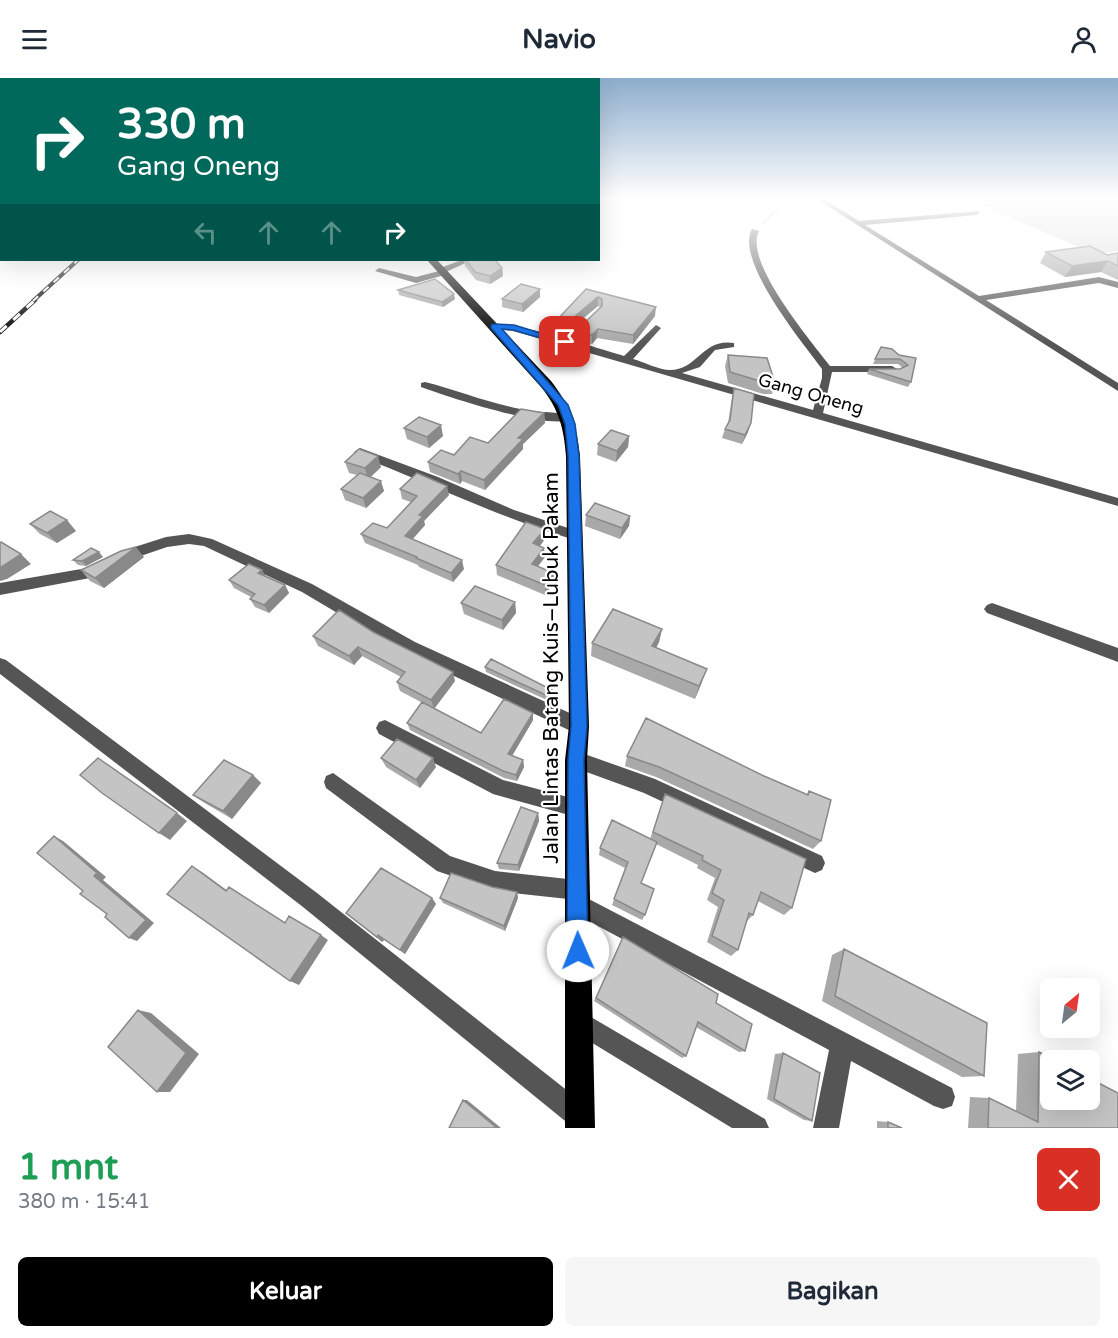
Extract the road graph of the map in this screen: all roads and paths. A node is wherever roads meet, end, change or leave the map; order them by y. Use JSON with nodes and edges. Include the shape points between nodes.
{"nodes":[{"id":1,"x":753,"y":247,"type":"edge"},
{"id":2,"x":895,"y":247,"type":"edge"},
{"id":3,"x":909,"y":247,"type":"edge"},
{"id":4,"x":464,"y":261,"type":"edge"},
{"id":5,"x":440,"y":267,"type":"edge"},
{"id":6,"x":379,"y":271,"type":"dead end"},
{"id":7,"x":1118,"y":285,"type":"edge"},
{"id":8,"x":990,"y":297,"type":"junction"},
{"id":9,"x":978,"y":299,"type":"junction"},
{"id":10,"x":494,"y":326,"type":"junction"},
{"id":11,"x":656,"y":328,"type":"dead end"},
{"id":12,"x":732,"y":345,"type":"dead end"},
{"id":13,"x":627,"y":359,"type":"junction"},
{"id":14,"x":827,"y":369,"type":"junction"},
{"id":15,"x":898,"y":369,"type":"edge"},
{"id":16,"x":674,"y":372,"type":"junction"},
{"id":17,"x":1116,"y":374,"type":"edge"},
{"id":18,"x":425,"y":385,"type":"dead end"},
{"id":19,"x":1118,"y":388,"type":"edge"},
{"id":20,"x":817,"y":415,"type":"junction"},
{"id":21,"x":568,"y":418,"type":"junction"},
{"id":22,"x":358,"y":452,"type":"edge"},
{"id":23,"x":1118,"y":502,"type":"edge"},
{"id":24,"x":575,"y":535,"type":"junction"},
{"id":25,"x":0,"y":589,"type":"edge"},
{"id":26,"x":992,"y":609,"type":"dead end"},
{"id":27,"x":1118,"y":655,"type":"edge"},
{"id":28,"x":0,"y":665,"type":"edge"},
{"id":29,"x":579,"y":726,"type":"junction"},
{"id":30,"x":385,"y":728,"type":"dead end"},
{"id":31,"x":576,"y":760,"type":"junction"},
{"id":32,"x":333,"y":783,"type":"dead end"},
{"id":33,"x":576,"y":808,"type":"junction"},
{"id":34,"x":815,"y":863,"type":"dead end"},
{"id":35,"x":577,"y":897,"type":"junction"},
{"id":36,"x":579,"y":1022,"type":"junction"},
{"id":37,"x":842,"y":1044,"type":"junction"},
{"id":38,"x":944,"y":1097,"type":"dead end"},
{"id":39,"x":580,"y":1122,"type":"edge"},
{"id":40,"x":756,"y":1128,"type":"edge"},
{"id":41,"x":826,"y":1128,"type":"edge"}],
"edges":[{"from":1,"to":14,"type":"street","via":[[760,273]]},
{"from":2,"to":9,"type":"street"},
{"from":3,"to":8,"type":"street"},
{"from":4,"to":5,"type":"street"},
{"from":5,"to":6,"type":"street","via":[[416,280]]},
{"from":5,"to":10,"type":"highway","name":"Jalan Lintas Batang Kuis–Lubuk Pakam"},
{"from":7,"to":8,"type":"street","via":[[1099,280]]},
{"from":8,"to":9,"type":"street"},
{"from":8,"to":17,"type":"street"},
{"from":9,"to":19,"type":"street"},
{"from":10,"to":13,"type":"street","name":"Gang Oneng","via":[[569,338]]},
{"from":10,"to":21,"type":"highway","name":"Jalan Lintas Batang Kuis–Lubuk Pakam","via":[[563,405]]},
{"from":11,"to":13,"type":"street"},
{"from":12,"to":16,"type":"street","via":[[712,348],[696,366]]},
{"from":13,"to":16,"type":"street","name":"Gang Oneng"},
{"from":14,"to":15,"type":"street"},
{"from":14,"to":20,"type":"street"},
{"from":16,"to":20,"type":"street","name":"Gang Oneng"},
{"from":18,"to":21,"type":"street","via":[[477,404]]},
{"from":20,"to":23,"type":"street","name":"Gang Oneng"},
{"from":21,"to":24,"type":"highway","name":"Jalan Lintas Batang Kuis–Lubuk Pakam"},
{"from":22,"to":24,"type":"street","via":[[508,513]]},
{"from":24,"to":29,"type":"highway","name":"Jalan Lintas Batang Kuis–Lubuk Pakam"},
{"from":25,"to":29,"type":"street","via":[[90,573],[166,542],[207,542],[307,588],[409,646]]},
{"from":26,"to":27,"type":"street"},
{"from":28,"to":39,"type":"street","via":[[310,900]]},
{"from":29,"to":31,"type":"highway","name":"Jalan Lintas Batang Kuis–Lubuk Pakam"},
{"from":30,"to":33,"type":"street","via":[[500,788]]},
{"from":31,"to":33,"type":"highway","name":"Jalan Lintas Batang Kuis–Lubuk Pakam"},
{"from":31,"to":34,"type":"street","via":[[648,785]]},
{"from":32,"to":35,"type":"street","via":[[444,864],[495,881]]},
{"from":33,"to":35,"type":"highway","name":"Jalan Lintas Batang Kuis–Lubuk Pakam"},
{"from":35,"to":36,"type":"highway","name":"Jalan Lintas Batang Kuis–Lubuk Pakam"},
{"from":35,"to":37,"type":"street"},
{"from":36,"to":39,"type":"highway","name":"Jalan Lintas Batang Kuis–Lubuk Pakam"},
{"from":36,"to":40,"type":"street"},
{"from":37,"to":38,"type":"street"},
{"from":37,"to":41,"type":"street"}]}
